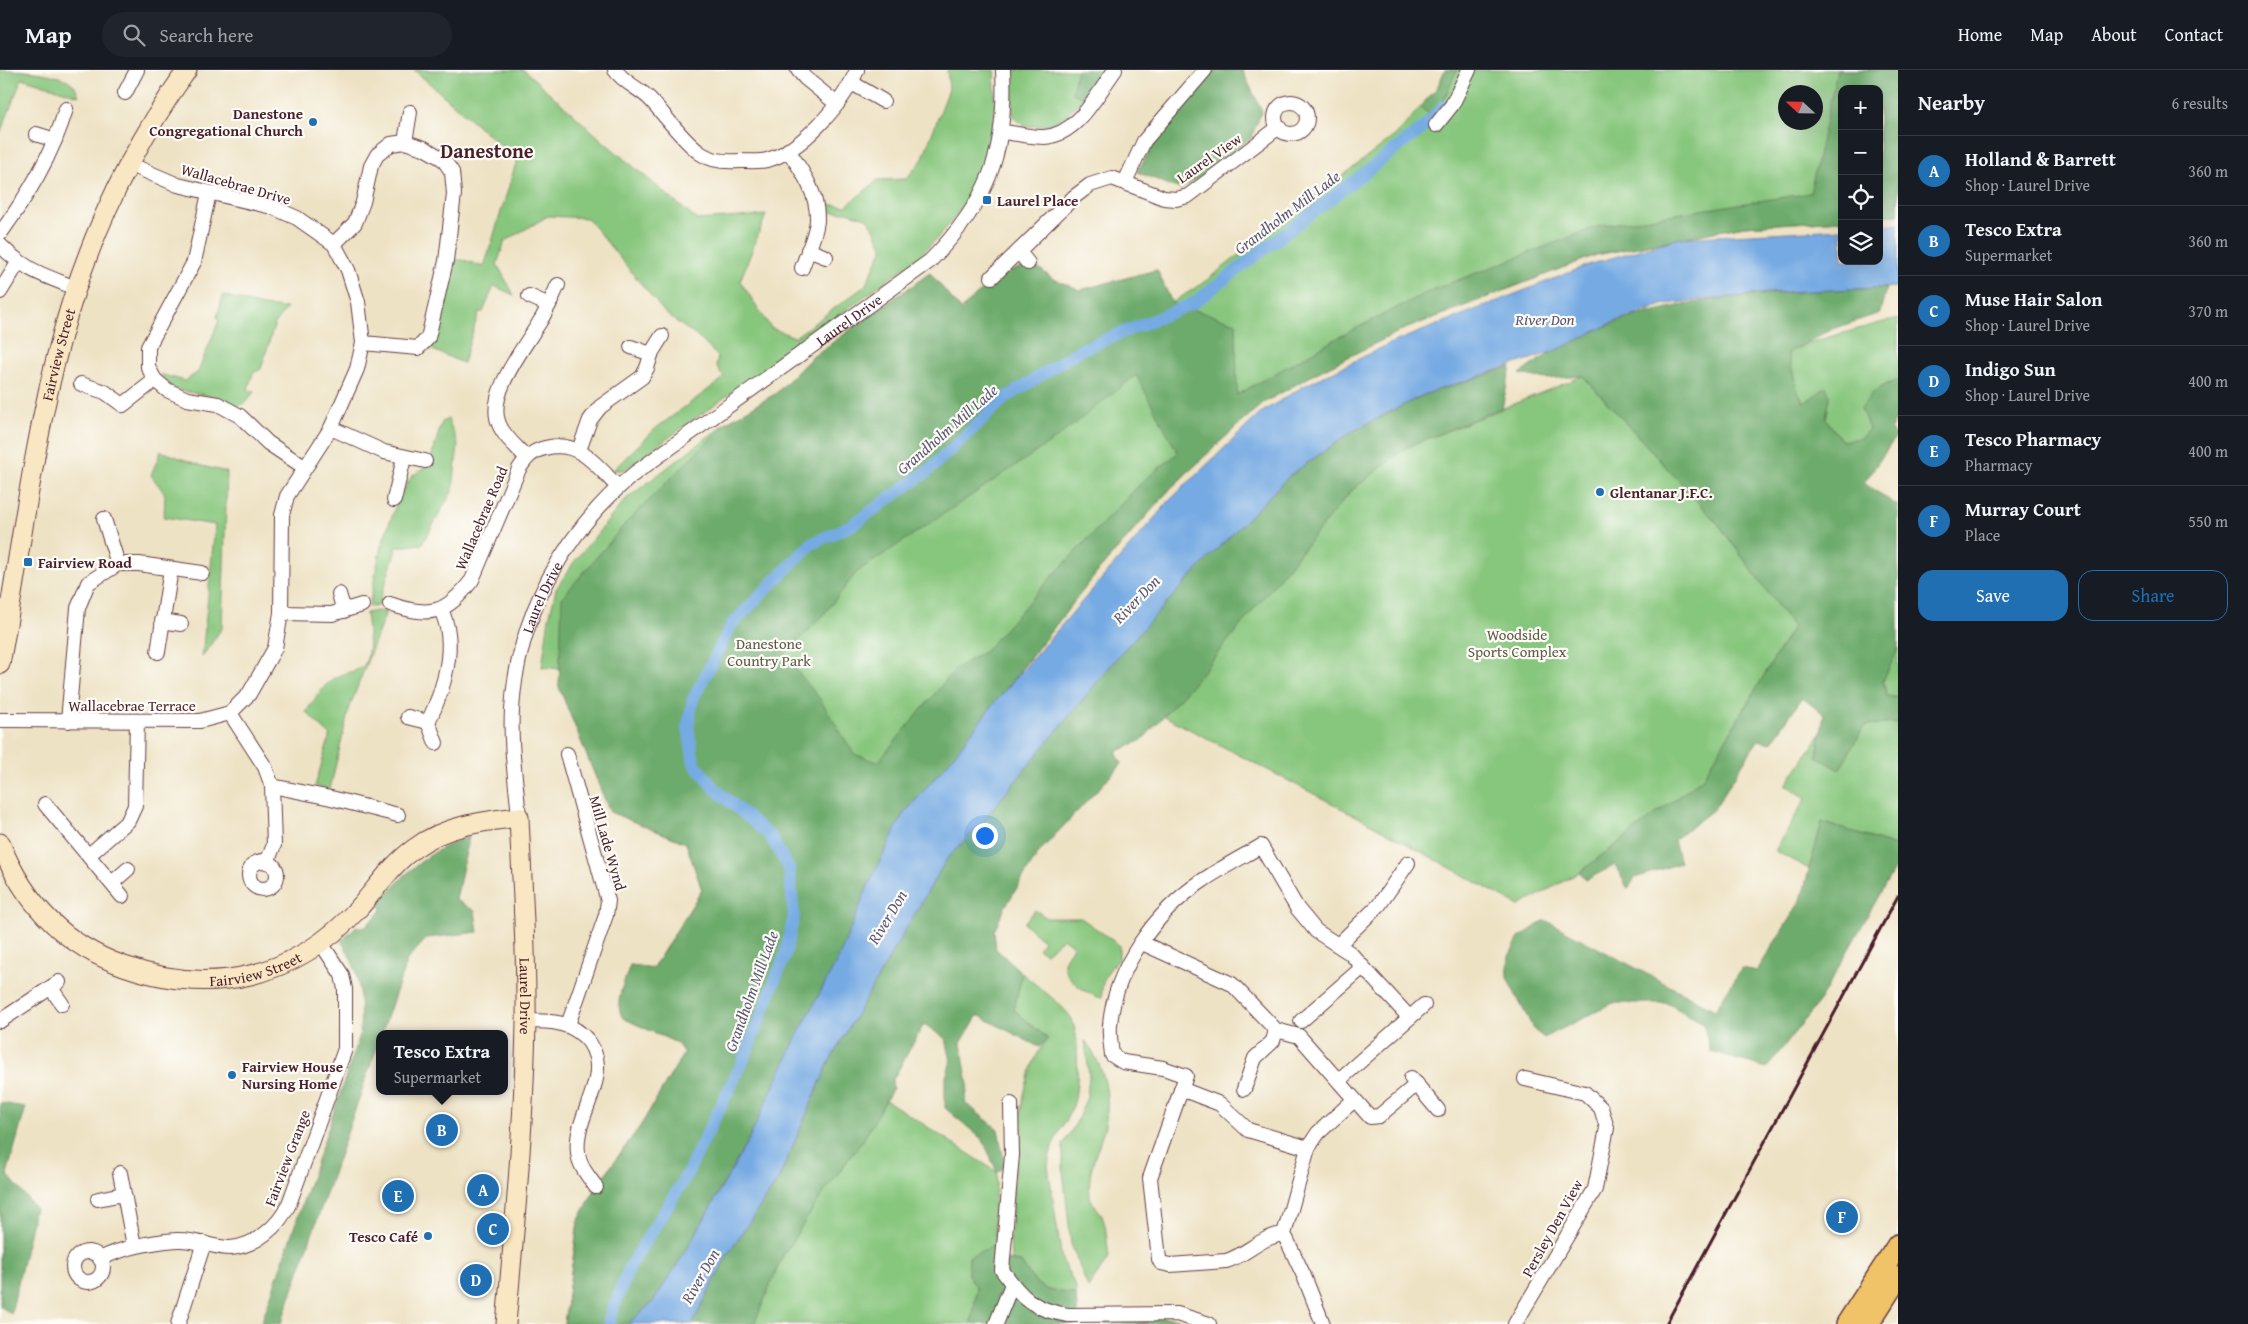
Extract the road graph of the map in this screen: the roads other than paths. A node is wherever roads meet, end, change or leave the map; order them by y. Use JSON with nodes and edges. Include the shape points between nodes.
{"nodes":[{"id":1,"x":137,"y":70,"type":"edge"},
{"id":2,"x":187,"y":70,"type":"edge"},
{"id":3,"x":615,"y":70,"type":"edge"},
{"id":4,"x":798,"y":70,"type":"edge"},
{"id":5,"x":857,"y":70,"type":"edge"},
{"id":6,"x":1003,"y":70,"type":"edge"},
{"id":7,"x":1115,"y":70,"type":"edge"},
{"id":8,"x":1205,"y":70,"type":"edge"},
{"id":9,"x":1469,"y":70,"type":"edge"},
{"id":10,"x":852,"y":83,"type":"junction"},
{"id":11,"x":125,"y":93,"type":"dead end"},
{"id":12,"x":883,"y":101,"type":"dead end"},
{"id":13,"x":837,"y":104,"type":"junction"},
{"id":14,"x":66,"y":110,"type":"dead end"},
{"id":15,"x":410,"y":112,"type":"dead end"},
{"id":16,"x":1436,"y":125,"type":"dead end"},
{"id":17,"x":1279,"y":127,"type":"dead end"},
{"id":18,"x":1002,"y":132,"type":"junction"},
{"id":19,"x":36,"y":134,"type":"dead end"},
{"id":20,"x":55,"y":140,"type":"junction"},
{"id":21,"x":405,"y":142,"type":"junction"},
{"id":22,"x":788,"y":150,"type":"junction"},
{"id":23,"x":129,"y":164,"type":"junction"},
{"id":24,"x":1125,"y":182,"type":"junction"},
{"id":25,"x":209,"y":193,"type":"junction"},
{"id":26,"x":0,"y":234,"type":"edge"},
{"id":27,"x":334,"y":244,"type":"junction"},
{"id":28,"x":0,"y":245,"type":"edge"},
{"id":29,"x":808,"y":250,"type":"junction"},
{"id":30,"x":826,"y":257,"type":"dead end"},
{"id":31,"x":18,"y":263,"type":"junction"},
{"id":32,"x":802,"y":268,"type":"dead end"},
{"id":33,"x":992,"y":277,"type":"dead end"},
{"id":34,"x":558,"y":285,"type":"dead end"},
{"id":35,"x":76,"y":288,"type":"junction"},
{"id":36,"x":0,"y":292,"type":"edge"},
{"id":37,"x":529,"y":296,"type":"dead end"},
{"id":38,"x":549,"y":305,"type":"junction"},
{"id":39,"x":662,"y":336,"type":"dead end"},
{"id":40,"x":363,"y":343,"type":"junction"},
{"id":41,"x":631,"y":347,"type":"dead end"},
{"id":42,"x":651,"y":354,"type":"junction"},
{"id":43,"x":155,"y":380,"type":"junction"},
{"id":44,"x":81,"y":384,"type":"dead end"},
{"id":45,"x":330,"y":428,"type":"junction"},
{"id":46,"x":579,"y":450,"type":"junction"},
{"id":47,"x":526,"y":457,"type":"junction"},
{"id":48,"x":404,"y":458,"type":"junction"},
{"id":49,"x":425,"y":461,"type":"dead end"},
{"id":50,"x":304,"y":467,"type":"junction"},
{"id":51,"x":618,"y":487,"type":"junction"},
{"id":52,"x":394,"y":500,"type":"dead end"},
{"id":53,"x":104,"y":519,"type":"dead end"},
{"id":54,"x":118,"y":564,"type":"junction"},
{"id":55,"x":171,"y":569,"type":"junction"},
{"id":56,"x":202,"y":573,"type":"dead end"},
{"id":57,"x":339,"y":594,"type":"dead end"},
{"id":58,"x":390,"y":604,"type":"dead end"},
{"id":59,"x":362,"y":605,"type":"dead end"},
{"id":60,"x":5,"y":608,"type":"edge"},
{"id":61,"x":441,"y":610,"type":"junction"},
{"id":62,"x":344,"y":611,"type":"junction"},
{"id":63,"x":281,"y":613,"type":"junction"},
{"id":64,"x":162,"y":622,"type":"junction"},
{"id":65,"x":181,"y":624,"type":"dead end"},
{"id":66,"x":158,"y":652,"type":"dead end"},
{"id":67,"x":0,"y":664,"type":"edge"},
{"id":68,"x":230,"y":713,"type":"junction"},
{"id":69,"x":408,"y":717,"type":"dead end"},
{"id":70,"x":0,"y":720,"type":"edge"},
{"id":71,"x":68,"y":721,"type":"junction"},
{"id":72,"x":137,"y":721,"type":"junction"},
{"id":73,"x":428,"y":722,"type":"junction"},
{"id":74,"x":436,"y":743,"type":"dead end"},
{"id":75,"x":567,"y":754,"type":"dead end"},
{"id":76,"x":272,"y":786,"type":"junction"},
{"id":77,"x":45,"y":804,"type":"dead end"},
{"id":78,"x":398,"y":815,"type":"dead end"},
{"id":79,"x":519,"y":817,"type":"junction"},
{"id":80,"x":0,"y":843,"type":"edge"},
{"id":81,"x":89,"y":855,"type":"junction"},
{"id":82,"x":267,"y":862,"type":"dead end"},
{"id":83,"x":1408,"y":863,"type":"dead end"},
{"id":84,"x":128,"y":870,"type":"dead end"},
{"id":85,"x":112,"y":883,"type":"junction"},
{"id":86,"x":122,"y":896,"type":"dead end"},
{"id":87,"x":321,"y":943,"type":"junction"},
{"id":88,"x":1142,"y":943,"type":"junction"},
{"id":89,"x":1339,"y":944,"type":"junction"},
{"id":90,"x":1362,"y":967,"type":"junction"},
{"id":91,"x":62,"y":1004,"type":"dead end"},
{"id":92,"x":1424,"y":1005,"type":"dead end"},
{"id":93,"x":1409,"y":1017,"type":"junction"},
{"id":94,"x":0,"y":1021,"type":"edge"},
{"id":95,"x":526,"y":1021,"type":"junction"},
{"id":96,"x":1302,"y":1021,"type":"dead end"},
{"id":97,"x":568,"y":1025,"type":"junction"},
{"id":98,"x":1276,"y":1030,"type":"junction"},
{"id":99,"x":1339,"y":1080,"type":"junction"},
{"id":100,"x":1525,"y":1080,"type":"dead end"},
{"id":101,"x":1184,"y":1083,"type":"junction"},
{"id":102,"x":1244,"y":1089,"type":"dead end"},
{"id":103,"x":1354,"y":1100,"type":"junction"},
{"id":104,"x":1011,"y":1104,"type":"dead end"},
{"id":105,"x":1438,"y":1110,"type":"dead end"},
{"id":106,"x":1308,"y":1148,"type":"junction"},
{"id":107,"x":120,"y":1173,"type":"dead end"},
{"id":108,"x":596,"y":1186,"type":"dead end"},
{"id":109,"x":123,"y":1194,"type":"junction"},
{"id":110,"x":98,"y":1199,"type":"dead end"},
{"id":111,"x":1284,"y":1234,"type":"junction"},
{"id":112,"x":204,"y":1243,"type":"junction"},
{"id":113,"x":1898,"y":1245,"type":"edge"},
{"id":114,"x":134,"y":1246,"type":"junction"},
{"id":115,"x":100,"y":1259,"type":"dead end"},
{"id":116,"x":1898,"y":1277,"type":"edge"},
{"id":117,"x":1012,"y":1284,"type":"junction"},
{"id":118,"x":178,"y":1324,"type":"edge"},
{"id":119,"x":506,"y":1324,"type":"edge"},
{"id":120,"x":996,"y":1324,"type":"edge"},
{"id":121,"x":1209,"y":1324,"type":"edge"},
{"id":122,"x":1323,"y":1324,"type":"edge"},
{"id":123,"x":1515,"y":1324,"type":"edge"},
{"id":124,"x":1847,"y":1324,"type":"edge"},
{"id":125,"x":1868,"y":1324,"type":"edge"}],
"edges":[{"from":1,"to":11,"type":"street"},
{"from":2,"to":23,"type":"street","name":"Fairview Street"},
{"from":3,"to":22,"type":"street","via":[[648,97],[700,153],[714,160],[767,160]]},
{"from":4,"to":13,"type":"street"},
{"from":5,"to":10,"type":"street"},
{"from":6,"to":18,"type":"street","name":"Laurel Drive"},
{"from":7,"to":18,"type":"street","via":[[1080,118],[1065,130],[1043,137]]},
{"from":8,"to":24,"type":"street","via":[[1144,141]]},
{"from":9,"to":16,"type":"street","via":[[1452,105]]},
{"from":10,"to":12,"type":"street"},
{"from":10,"to":13,"type":"street"},
{"from":13,"to":22,"type":"street","via":[[817,127]]},
{"from":14,"to":20,"type":"street"},
{"from":15,"to":21,"type":"street"},
{"from":17,"to":24,"type":"street","name":"Laurel View","via":[[1188,196],[1164,198]]},
{"from":18,"to":51,"type":"street","name":"Laurel Drive","via":[[996,162],[977,204],[951,240],[930,261]]},
{"from":19,"to":20,"type":"street"},
{"from":20,"to":26,"type":"street","via":[[24,201]]},
{"from":21,"to":27,"type":"street","via":[[391,144],[377,155],[370,166],[355,223]]},
{"from":21,"to":40,"type":"street","via":[[443,159],[452,172],[454,194],[446,261],[428,338],[418,348]]},
{"from":22,"to":29,"type":"street","via":[[808,180],[815,199],[817,221]]},
{"from":23,"to":25,"type":"street","name":"Wallacebrae Drive","via":[[178,185]]},
{"from":23,"to":35,"type":"street","name":"Fairview Street"},
{"from":24,"to":33,"type":"street","name":"Laurel View","via":[[1112,178],[1090,185],[1074,197],[1024,258]]},
{"from":25,"to":27,"type":"street","name":"Wallacebrae Drive","via":[[272,207],[297,218]]},
{"from":25,"to":43,"type":"street","via":[[194,262],[148,347],[148,367]]},
{"from":27,"to":40,"type":"street","name":"Wallacebrae Drive","via":[[356,294]]},
{"from":28,"to":31,"type":"street"},
{"from":29,"to":30,"type":"street"},
{"from":29,"to":32,"type":"street"},
{"from":31,"to":35,"type":"street"},
{"from":31,"to":36,"type":"street"},
{"from":34,"to":38,"type":"street","name":"Wallacebrae Road"},
{"from":35,"to":60,"type":"street","name":"Fairview Street","via":[[47,398]]},
{"from":37,"to":38,"type":"street"},
{"from":38,"to":47,"type":"street","name":"Wallacebrae Road","via":[[511,368],[497,403],[498,423],[506,437]]},
{"from":39,"to":42,"type":"street"},
{"from":40,"to":45,"type":"street","name":"Wallacebrae Drive","via":[[357,369]]},
{"from":41,"to":42,"type":"street"},
{"from":42,"to":46,"type":"street","via":[[642,376],[600,407],[590,420]]},
{"from":43,"to":44,"type":"street","via":[[123,405],[105,392]]},
{"from":43,"to":50,"type":"street","via":[[176,395],[218,404],[240,416],[268,443]]},
{"from":45,"to":48,"type":"street"},
{"from":45,"to":50,"type":"street","name":"Wallacebrae Drive"},
{"from":46,"to":47,"type":"street","name":"Wallacebrae Road","via":[[555,445]]},
{"from":46,"to":51,"type":"street"},
{"from":47,"to":61,"type":"street","name":"Wallacebrae Road","via":[[472,580]]},
{"from":48,"to":49,"type":"street"},
{"from":48,"to":52,"type":"street"},
{"from":50,"to":63,"type":"street","name":"Wallacebrae Drive","via":[[282,515]]},
{"from":51,"to":79,"type":"street","name":"Laurel Drive","via":[[576,534],[546,582],[520,655],[512,710]]},
{"from":53,"to":54,"type":"street"},
{"from":54,"to":55,"type":"street"},
{"from":54,"to":71,"type":"street","via":[[88,583],[78,608]]},
{"from":55,"to":56,"type":"street"},
{"from":55,"to":64,"type":"street"},
{"from":57,"to":62,"type":"street"},
{"from":58,"to":61,"type":"street","via":[[411,611]]},
{"from":59,"to":62,"type":"street"},
{"from":60,"to":67,"type":"street","name":"Fairview Street"},
{"from":61,"to":73,"type":"street","via":[[448,660],[439,699]]},
{"from":62,"to":63,"type":"street","via":[[332,614]]},
{"from":63,"to":68,"type":"street","via":[[275,648],[262,674],[249,694]]},
{"from":64,"to":65,"type":"street"},
{"from":64,"to":66,"type":"street"},
{"from":68,"to":72,"type":"street","name":"Wallacebrae Terrace","via":[[200,721]]},
{"from":68,"to":76,"type":"street","via":[[265,767]]},
{"from":69,"to":73,"type":"street"},
{"from":70,"to":71,"type":"street","name":"Wallacebrae Terrace"},
{"from":71,"to":72,"type":"street","name":"Wallacebrae Terrace"},
{"from":72,"to":81,"type":"street","via":[[135,806],[128,821]]},
{"from":73,"to":74,"type":"street"},
{"from":75,"to":97,"type":"street","name":"Mill Lade Wynd","via":[[608,901]]},
{"from":76,"to":78,"type":"street"},
{"from":76,"to":82,"type":"street","via":[[274,845]]},
{"from":77,"to":81,"type":"street"},
{"from":79,"to":87,"type":"street","name":"Fairview Street","via":[[478,822],[438,835],[415,847],[359,908]]},
{"from":79,"to":95,"type":"street","name":"Laurel Drive"},
{"from":80,"to":87,"type":"street","name":"Fairview Street","via":[[9,866],[46,920],[87,950],[143,973],[196,981],[241,978],[265,973]]},
{"from":81,"to":85,"type":"street"},
{"from":83,"to":89,"type":"street","via":[[1380,905]]},
{"from":84,"to":85,"type":"street"},
{"from":85,"to":86,"type":"street"},
{"from":87,"to":112,"type":"street","name":"Fairview Grange","via":[[342,975],[345,1049],[289,1204],[271,1230],[250,1242],[231,1248]]},
{"from":88,"to":89,"type":"street","via":[[1166,910],[1195,887],[1261,846],[1297,908],[1316,931]]},
{"from":88,"to":98,"type":"street","via":[[1225,979]]},
{"from":88,"to":101,"type":"street","via":[[1117,993],[1110,1025],[1112,1055],[1123,1062],[1154,1066]]},
{"from":89,"to":90,"type":"street"},
{"from":90,"to":93,"type":"street"},
{"from":90,"to":96,"type":"street"},
{"from":91,"to":94,"type":"street","via":[[56,985]]},
{"from":92,"to":93,"type":"street"},
{"from":93,"to":99,"type":"street"},
{"from":95,"to":97,"type":"street"},
{"from":95,"to":119,"type":"street","name":"Laurel Drive","via":[[519,1185]]},
{"from":97,"to":108,"type":"street","via":[[582,1034],[593,1048],[598,1066],[595,1086],[578,1134],[578,1154],[584,1170]]},
{"from":98,"to":99,"type":"street","via":[[1299,1036]]},
{"from":98,"to":102,"type":"street","via":[[1272,1041],[1255,1058]]},
{"from":99,"to":103,"type":"street"},
{"from":100,"to":123,"type":"street","name":"Persley Den View","via":[[1585,1093],[1601,1108],[1608,1128],[1595,1189]]},
{"from":101,"to":106,"type":"street","via":[[1220,1104],[1248,1130]]},
{"from":101,"to":111,"type":"street","via":[[1150,1178],[1161,1263],[1226,1261],[1266,1239]]},
{"from":103,"to":105,"type":"street","via":[[1374,1118],[1414,1081]]},
{"from":103,"to":106,"type":"street"},
{"from":104,"to":117,"type":"street","via":[[1012,1156],[1002,1270]]},
{"from":106,"to":111,"type":"street"},
{"from":107,"to":109,"type":"street"},
{"from":109,"to":110,"type":"street"},
{"from":109,"to":114,"type":"street"},
{"from":111,"to":122,"type":"street"},
{"from":112,"to":114,"type":"street","name":"Fairview Grange","via":[[180,1240]]},
{"from":112,"to":118,"type":"street"},
{"from":113,"to":124,"type":"main road"},
{"from":114,"to":115,"type":"street","name":"Fairview Grange"},
{"from":116,"to":125,"type":"main road"},
{"from":117,"to":120,"type":"street"},
{"from":117,"to":121,"type":"street","via":[[1022,1297],[1051,1312],[1068,1315],[1176,1314]]}]}
